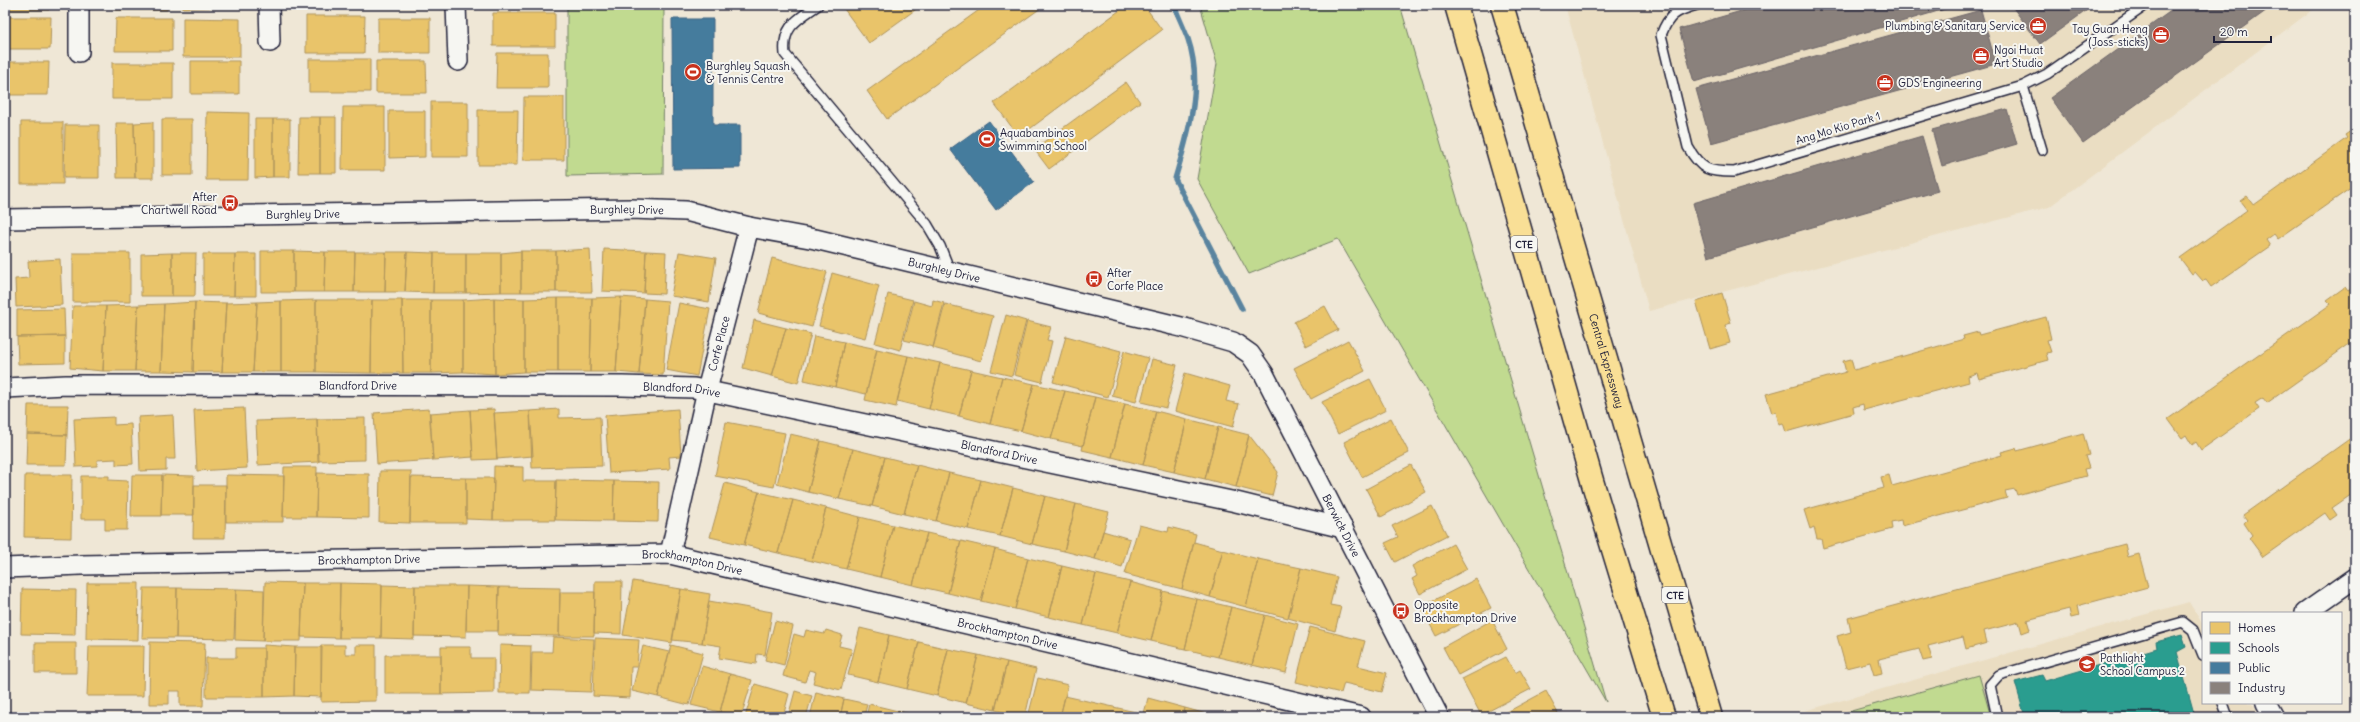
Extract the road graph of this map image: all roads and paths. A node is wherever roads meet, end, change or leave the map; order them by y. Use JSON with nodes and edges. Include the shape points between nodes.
{"nodes":[{"id":1,"x":79,"y":5,"type":"edge"},
{"id":2,"x":269,"y":5,"type":"edge"},
{"id":3,"x":456,"y":5,"type":"edge"},
{"id":4,"x":818,"y":5,"type":"edge"},
{"id":5,"x":1456,"y":5,"type":"edge"},
{"id":6,"x":1502,"y":5,"type":"edge"},
{"id":7,"x":1697,"y":5,"type":"edge"},
{"id":8,"x":2146,"y":5,"type":"edge"},
{"id":9,"x":270,"y":42,"type":"dead end"},
{"id":10,"x":79,"y":52,"type":"dead end"},
{"id":11,"x":458,"y":61,"type":"dead end"},
{"id":12,"x":2023,"y":86,"type":"junction"},
{"id":13,"x":2042,"y":150,"type":"dead end"},
{"id":14,"x":5,"y":219,"type":"edge"},
{"id":15,"x":749,"y":227,"type":"junction"},
{"id":16,"x":951,"y":272,"type":"junction"},
{"id":17,"x":1233,"y":342,"type":"joint"},
{"id":18,"x":5,"y":388,"type":"edge"},
{"id":19,"x":707,"y":390,"type":"junction"},
{"id":20,"x":1343,"y":528,"type":"junction"},
{"id":21,"x":670,"y":554,"type":"junction"},
{"id":22,"x":5,"y":568,"type":"edge"},
{"id":23,"x":2355,"y":578,"type":"edge"},
{"id":24,"x":2306,"y":612,"type":"edge"},
{"id":25,"x":2202,"y":652,"type":"edge"},
{"id":26,"x":2223,"y":704,"type":"edge"},
{"id":27,"x":2267,"y":704,"type":"edge"},
{"id":28,"x":1361,"y":717,"type":"edge"},
{"id":29,"x":1439,"y":717,"type":"edge"},
{"id":30,"x":1664,"y":717,"type":"edge"},
{"id":31,"x":1711,"y":717,"type":"edge"},
{"id":32,"x":1997,"y":717,"type":"edge"},
{"id":33,"x":2228,"y":717,"type":"edge"},
{"id":34,"x":2274,"y":717,"type":"edge"}],
"edges":[{"from":1,"to":10,"type":"street"},
{"from":2,"to":9,"type":"street"},
{"from":3,"to":11,"type":"street"},
{"from":4,"to":16,"type":"lane","via":[[790,25],[784,39],[785,54],[926,224],[940,246]]},
{"from":5,"to":30,"type":"highway","number":"CTE","via":[[1593,484]]},
{"from":6,"to":31,"type":"highway","name":"Central Expressway","number":"CTE"},
{"from":7,"to":12,"type":"lane","name":"Ang Mo Kio Park 1","via":[[1679,11],[1667,20],[1661,35],[1688,147],[1697,163],[1713,172],[1734,172]]},
{"from":8,"to":12,"type":"lane","name":"Ang Mo Kio Park 1","via":[[2047,74]]},
{"from":12,"to":13,"type":"lane"},
{"from":14,"to":15,"type":"street","name":"Burghley Drive","via":[[632,209],[686,211]]},
{"from":15,"to":16,"type":"street","name":"Burghley Drive","via":[[815,239]]},
{"from":15,"to":19,"type":"street","name":"Corfe Place"},
{"from":16,"to":17,"type":"street","name":"Burghley Drive","via":[[1181,327]]},
{"from":17,"to":20,"type":"street","name":"Berwick Drive","via":[[1250,354],[1264,374]]},
{"from":18,"to":19,"type":"street","name":"Blandford Drive","via":[[66,385],[622,386]]},
{"from":19,"to":20,"type":"street","name":"Blandford Drive","via":[[1236,502]]},
{"from":19,"to":21,"type":"street","name":"Corfe Place"},
{"from":20,"to":29,"type":"street","name":"Berwick Drive"},
{"from":21,"to":22,"type":"street","name":"Brockhampton Drive"},
{"from":21,"to":28,"type":"street","name":"Brockhampton Drive"},
{"from":23,"to":24,"type":"street"},
{"from":25,"to":32,"type":"lane","via":[[2193,630],[2183,622],[1999,674],[1990,685]]},
{"from":26,"to":33,"type":"lane"},
{"from":27,"to":34,"type":"street"}]}
